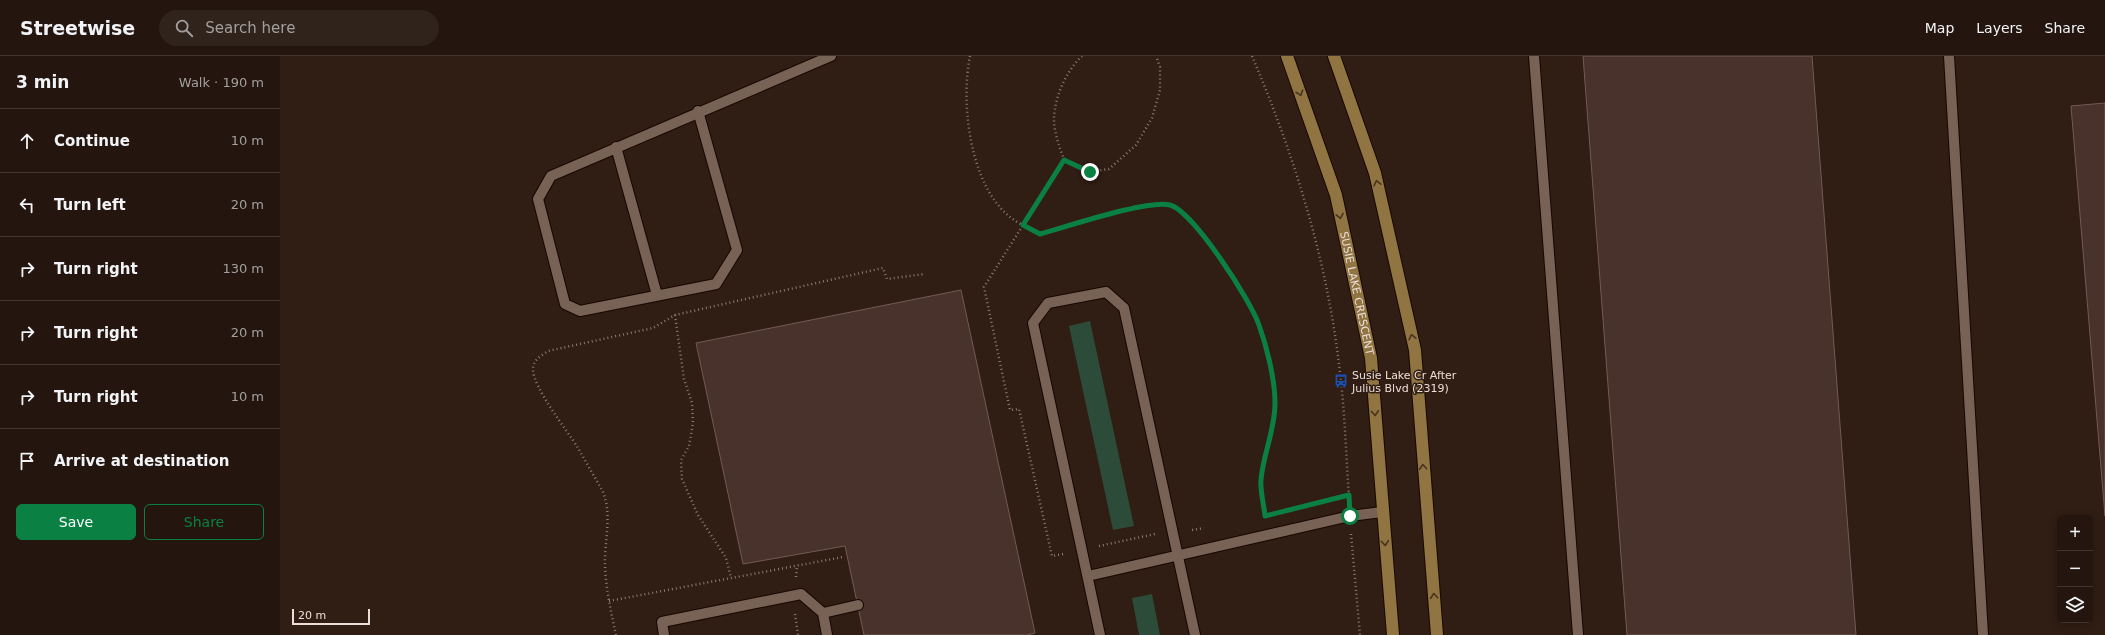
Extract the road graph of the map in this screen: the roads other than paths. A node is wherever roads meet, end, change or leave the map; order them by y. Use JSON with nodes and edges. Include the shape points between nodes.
{"nodes":[{"id":1,"x":831,"y":56,"type":"edge"},
{"id":2,"x":1288,"y":56,"type":"edge"},
{"id":3,"x":1334,"y":56,"type":"edge"},
{"id":4,"x":1534,"y":56,"type":"edge"},
{"id":5,"x":1949,"y":56,"type":"edge"},
{"id":6,"x":698,"y":112,"type":"junction"},
{"id":7,"x":616,"y":147,"type":"junction"},
{"id":8,"x":657,"y":295,"type":"junction"},
{"id":9,"x":1382,"y":512,"type":"junction"},
{"id":10,"x":1177,"y":556,"type":"junction"},
{"id":11,"x":1088,"y":576,"type":"junction"},
{"id":12,"x":858,"y":605,"type":"dead end"},
{"id":13,"x":822,"y":613,"type":"junction"},
{"id":14,"x":664,"y":635,"type":"edge"},
{"id":15,"x":827,"y":635,"type":"edge"},
{"id":16,"x":1100,"y":635,"type":"edge"},
{"id":17,"x":1194,"y":635,"type":"edge"},
{"id":18,"x":1393,"y":635,"type":"edge"},
{"id":19,"x":1437,"y":635,"type":"edge"},
{"id":20,"x":1578,"y":635,"type":"edge"},
{"id":21,"x":1983,"y":635,"type":"edge"}],
"edges":[{"from":1,"to":6,"type":"lane"},
{"from":2,"to":9,"type":"street","name":"SUSIE LAKE CRESCENT","one_way":true,"via":[[1336,195],[1371,358]]},
{"from":19,"to":3,"type":"street","one_way":true,"via":[[1414,350],[1375,173]]},
{"from":4,"to":20,"type":"lane"},
{"from":5,"to":21,"type":"lane"},
{"from":6,"to":7,"type":"lane"},
{"from":6,"to":8,"type":"lane","via":[[737,250],[716,284]]},
{"from":7,"to":8,"type":"lane"},
{"from":7,"to":8,"type":"lane","via":[[551,176],[538,199],[565,304],[580,311]]},
{"from":9,"to":10,"type":"lane","via":[[1350,516]]},
{"from":9,"to":18,"type":"street","name":"SUSIE LAKE CRESCENT","one_way":true},
{"from":10,"to":11,"type":"lane"},
{"from":10,"to":11,"type":"lane","via":[[1124,308],[1106,292],[1048,303],[1034,323]]},
{"from":10,"to":17,"type":"lane"},
{"from":11,"to":16,"type":"lane"},
{"from":12,"to":13,"type":"lane"},
{"from":13,"to":14,"type":"lane","via":[[801,594],[662,622]]},
{"from":13,"to":15,"type":"lane"}]}
